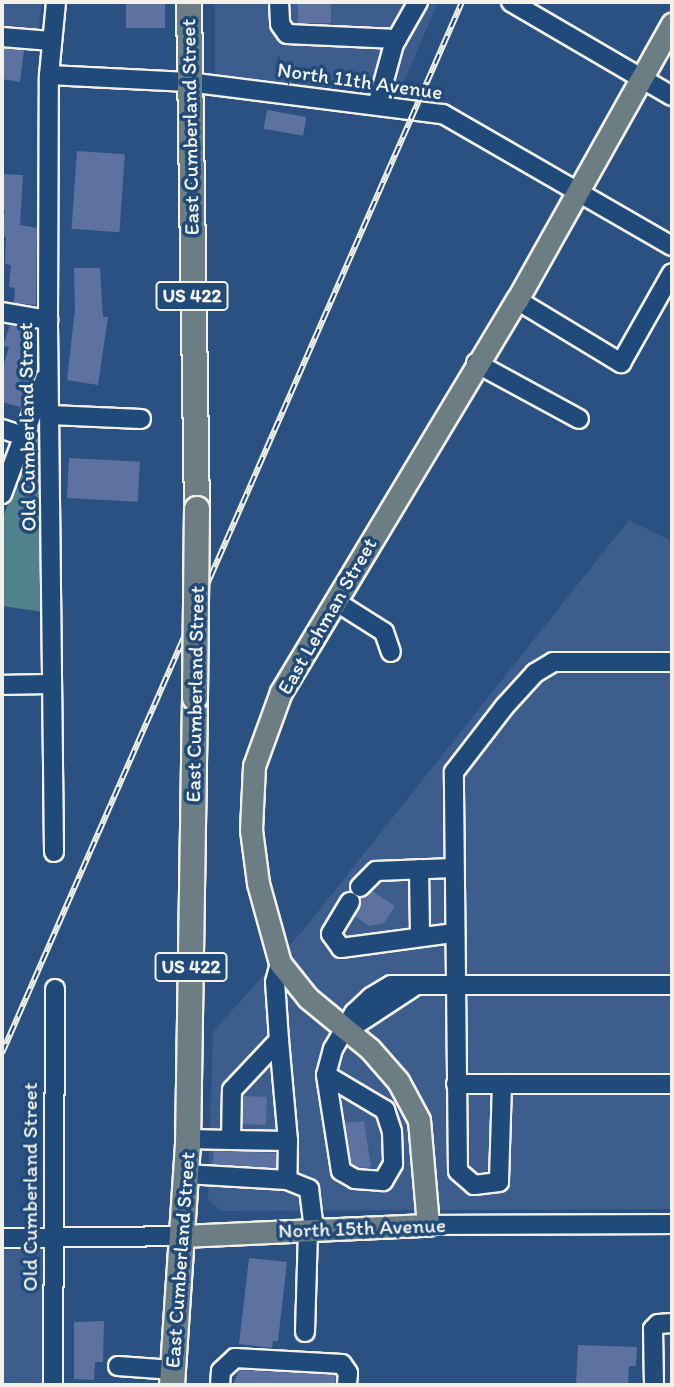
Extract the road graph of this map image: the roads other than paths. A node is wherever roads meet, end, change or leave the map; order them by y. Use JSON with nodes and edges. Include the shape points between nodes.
{"nodes":[{"id":1,"x":56,"y":2,"type":"edge"},
{"id":2,"x":189,"y":2,"type":"edge"},
{"id":3,"x":279,"y":2,"type":"edge"},
{"id":4,"x":418,"y":2,"type":"edge"},
{"id":5,"x":511,"y":2,"type":"edge"},
{"id":6,"x":534,"y":8,"type":"edge"},
{"id":7,"x":672,"y":24,"type":"edge"},
{"id":8,"x":2,"y":37,"type":"edge"},
{"id":9,"x":397,"y":39,"type":"junction"},
{"id":10,"x":51,"y":41,"type":"junction"},
{"id":11,"x":49,"y":75,"type":"junction"},
{"id":12,"x":641,"y":78,"type":"junction"},
{"id":13,"x":188,"y":82,"type":"junction"},
{"id":14,"x":672,"y":96,"type":"edge"},
{"id":15,"x":378,"y":102,"type":"junction"},
{"id":16,"x":577,"y":189,"type":"junction"},
{"id":17,"x":672,"y":246,"type":"edge"},
{"id":18,"x":672,"y":273,"type":"edge"},
{"id":19,"x":517,"y":300,"type":"junction"},
{"id":20,"x":2,"y":312,"type":"edge"},
{"id":21,"x":48,"y":320,"type":"junction"},
{"id":22,"x":49,"y":358,"type":"junction"},
{"id":23,"x":476,"y":363,"type":"junction"},
{"id":24,"x":51,"y":415,"type":"junction"},
{"id":25,"x":141,"y":418,"type":"dead end"},
{"id":26,"x":579,"y":419,"type":"dead end"},
{"id":27,"x":2,"y":429,"type":"edge"},
{"id":28,"x":26,"y":438,"type":"junction"},
{"id":29,"x":2,"y":494,"type":"edge"},
{"id":30,"x":335,"y":601,"type":"junction"},
{"id":31,"x":391,"y":652,"type":"dead end"},
{"id":32,"x":672,"y":662,"type":"edge"},
{"id":33,"x":52,"y":684,"type":"junction"},
{"id":34,"x":2,"y":685,"type":"edge"},
{"id":35,"x":54,"y":852,"type":"dead end"},
{"id":36,"x":453,"y":867,"type":"junction"},
{"id":37,"x":419,"y":869,"type":"junction"},
{"id":38,"x":454,"y":933,"type":"junction"},
{"id":39,"x":420,"y":934,"type":"junction"},
{"id":40,"x":280,"y":963,"type":"junction"},
{"id":41,"x":672,"y":985,"type":"edge"},
{"id":42,"x":455,"y":986,"type":"junction"},
{"id":43,"x":55,"y":989,"type":"dead end"},
{"id":44,"x":348,"y":1030,"type":"junction"},
{"id":45,"x":279,"y":1040,"type":"junction"},
{"id":46,"x":326,"y":1075,"type":"junction"},
{"id":47,"x":456,"y":1084,"type":"junction"},
{"id":48,"x":502,"y":1084,"type":"junction"},
{"id":49,"x":672,"y":1084,"type":"edge"},
{"id":50,"x":366,"y":1096,"type":"junction"},
{"id":51,"x":331,"y":1110,"type":"junction"},
{"id":52,"x":188,"y":1139,"type":"junction"},
{"id":53,"x":231,"y":1140,"type":"junction"},
{"id":54,"x":288,"y":1141,"type":"junction"},
{"id":55,"x":186,"y":1174,"type":"junction"},
{"id":56,"x":287,"y":1180,"type":"junction"},
{"id":57,"x":672,"y":1224,"type":"edge"},
{"id":58,"x":428,"y":1225,"type":"junction"},
{"id":59,"x":311,"y":1230,"type":"junction"},
{"id":60,"x":182,"y":1236,"type":"junction"},
{"id":61,"x":51,"y":1237,"type":"junction"},
{"id":62,"x":2,"y":1238,"type":"edge"},
{"id":63,"x":672,"y":1323,"type":"edge"},
{"id":64,"x":305,"y":1332,"type":"dead end"},
{"id":65,"x":118,"y":1366,"type":"dead end"},
{"id":66,"x":173,"y":1378,"type":"edge"},
{"id":67,"x":53,"y":1385,"type":"edge"},
{"id":68,"x":220,"y":1385,"type":"edge"},
{"id":69,"x":347,"y":1385,"type":"edge"},
{"id":70,"x":654,"y":1385,"type":"edge"}],
"edges":[{"from":1,"to":10,"type":"street","name":"Old Cumberland Street"},
{"from":2,"to":13,"type":"highway","name":"East Cumberland Street","number":"US 422"},
{"from":3,"to":9,"type":"street","via":[[280,24],[286,34]]},
{"from":4,"to":9,"type":"street"},
{"from":5,"to":6,"type":"street"},
{"from":6,"to":12,"type":"street"},
{"from":7,"to":12,"type":"main road","name":"East Lehman Street"},
{"from":8,"to":10,"type":"street"},
{"from":9,"to":15,"type":"street"},
{"from":10,"to":11,"type":"street","name":"Old Cumberland Street"},
{"from":11,"to":13,"type":"street","name":"North 11th Avenue"},
{"from":11,"to":21,"type":"street","name":"Old Cumberland Street"},
{"from":12,"to":14,"type":"street"},
{"from":12,"to":16,"type":"main road","name":"East Lehman Street"},
{"from":13,"to":15,"type":"street","name":"North 11th Avenue"},
{"from":13,"to":52,"type":"highway","name":"East Cumberland Street","number":"US 422","bridge":true,"via":[[197,509]]},
{"from":15,"to":16,"type":"street","name":"North 11th Avenue","via":[[443,114]]},
{"from":16,"to":17,"type":"street","name":"North 11th Avenue"},
{"from":16,"to":19,"type":"main road","name":"East Lehman Street"},
{"from":18,"to":19,"type":"street","via":[[621,363]]},
{"from":19,"to":23,"type":"main road","name":"East Lehman Street"},
{"from":20,"to":21,"type":"street"},
{"from":21,"to":22,"type":"street","name":"Old Cumberland Street"},
{"from":22,"to":24,"type":"street","name":"Old Cumberland Street"},
{"from":22,"to":28,"type":"street"},
{"from":23,"to":26,"type":"street"},
{"from":23,"to":30,"type":"main road","name":"East Lehman Street"},
{"from":24,"to":25,"type":"street"},
{"from":24,"to":33,"type":"street","name":"Old Cumberland Street"},
{"from":27,"to":28,"type":"street"},
{"from":28,"to":29,"type":"street"},
{"from":30,"to":31,"type":"street","via":[[384,632]]},
{"from":30,"to":40,"type":"main road","name":"East Lehman Street","via":[[281,692],[254,766],[251,830],[258,883]]},
{"from":32,"to":36,"type":"street","via":[[553,663],[536,673],[454,772]]},
{"from":33,"to":34,"type":"street"},
{"from":33,"to":35,"type":"street","name":"Old Cumberland Street"},
{"from":36,"to":37,"type":"street"},
{"from":36,"to":38,"type":"street"},
{"from":37,"to":39,"type":"street"},
{"from":37,"to":39,"type":"street","via":[[376,871],[355,894],[331,934],[341,948],[352,949]]},
{"from":38,"to":39,"type":"street"},
{"from":38,"to":42,"type":"street"},
{"from":40,"to":44,"type":"main road","name":"East Lehman Street","via":[[308,998]]},
{"from":40,"to":45,"type":"street","via":[[275,982]]},
{"from":41,"to":42,"type":"street"},
{"from":42,"to":44,"type":"street","via":[[391,985],[354,1013]]},
{"from":42,"to":47,"type":"street"},
{"from":43,"to":61,"type":"street","name":"Old Cumberland Street"},
{"from":44,"to":46,"type":"street","via":[[333,1049]]},
{"from":44,"to":58,"type":"main road","name":"East Lehman Street","via":[[398,1081],[419,1120]]},
{"from":45,"to":53,"type":"street","via":[[232,1090]]},
{"from":45,"to":54,"type":"street"},
{"from":46,"to":50,"type":"street"},
{"from":46,"to":51,"type":"street"},
{"from":47,"to":48,"type":"street"},
{"from":47,"to":48,"type":"street","via":[[458,1171],[474,1185],[499,1182]]},
{"from":48,"to":49,"type":"street"},
{"from":50,"to":51,"type":"street"},
{"from":50,"to":51,"type":"street","via":[[385,1110],[392,1132],[393,1164],[383,1181],[355,1179],[341,1171]]},
{"from":52,"to":53,"type":"street"},
{"from":52,"to":55,"type":"highway","name":"East Cumberland Street","number":"US 422"},
{"from":53,"to":54,"type":"street"},
{"from":54,"to":56,"type":"street"},
{"from":55,"to":56,"type":"street"},
{"from":55,"to":60,"type":"highway","name":"East Cumberland Street","number":"US 422"},
{"from":56,"to":59,"type":"street","via":[[309,1189]]},
{"from":57,"to":58,"type":"street","name":"North 15th Avenue"},
{"from":58,"to":59,"type":"main road","name":"North 15th Avenue"},
{"from":59,"to":60,"type":"main road","name":"North 15th Avenue"},
{"from":59,"to":64,"type":"street"},
{"from":60,"to":61,"type":"street","name":"North 15th Avenue"},
{"from":60,"to":66,"type":"highway","name":"East Cumberland Street","number":"US 422"},
{"from":61,"to":62,"type":"street","name":"North 15th Avenue"},
{"from":61,"to":67,"type":"street","name":"Old Cumberland Street"},
{"from":63,"to":70,"type":"street","via":[[653,1329]]},
{"from":65,"to":66,"type":"street"},
{"from":68,"to":69,"type":"street","via":[[221,1371],[235,1358],[342,1364],[348,1374]]}]}
